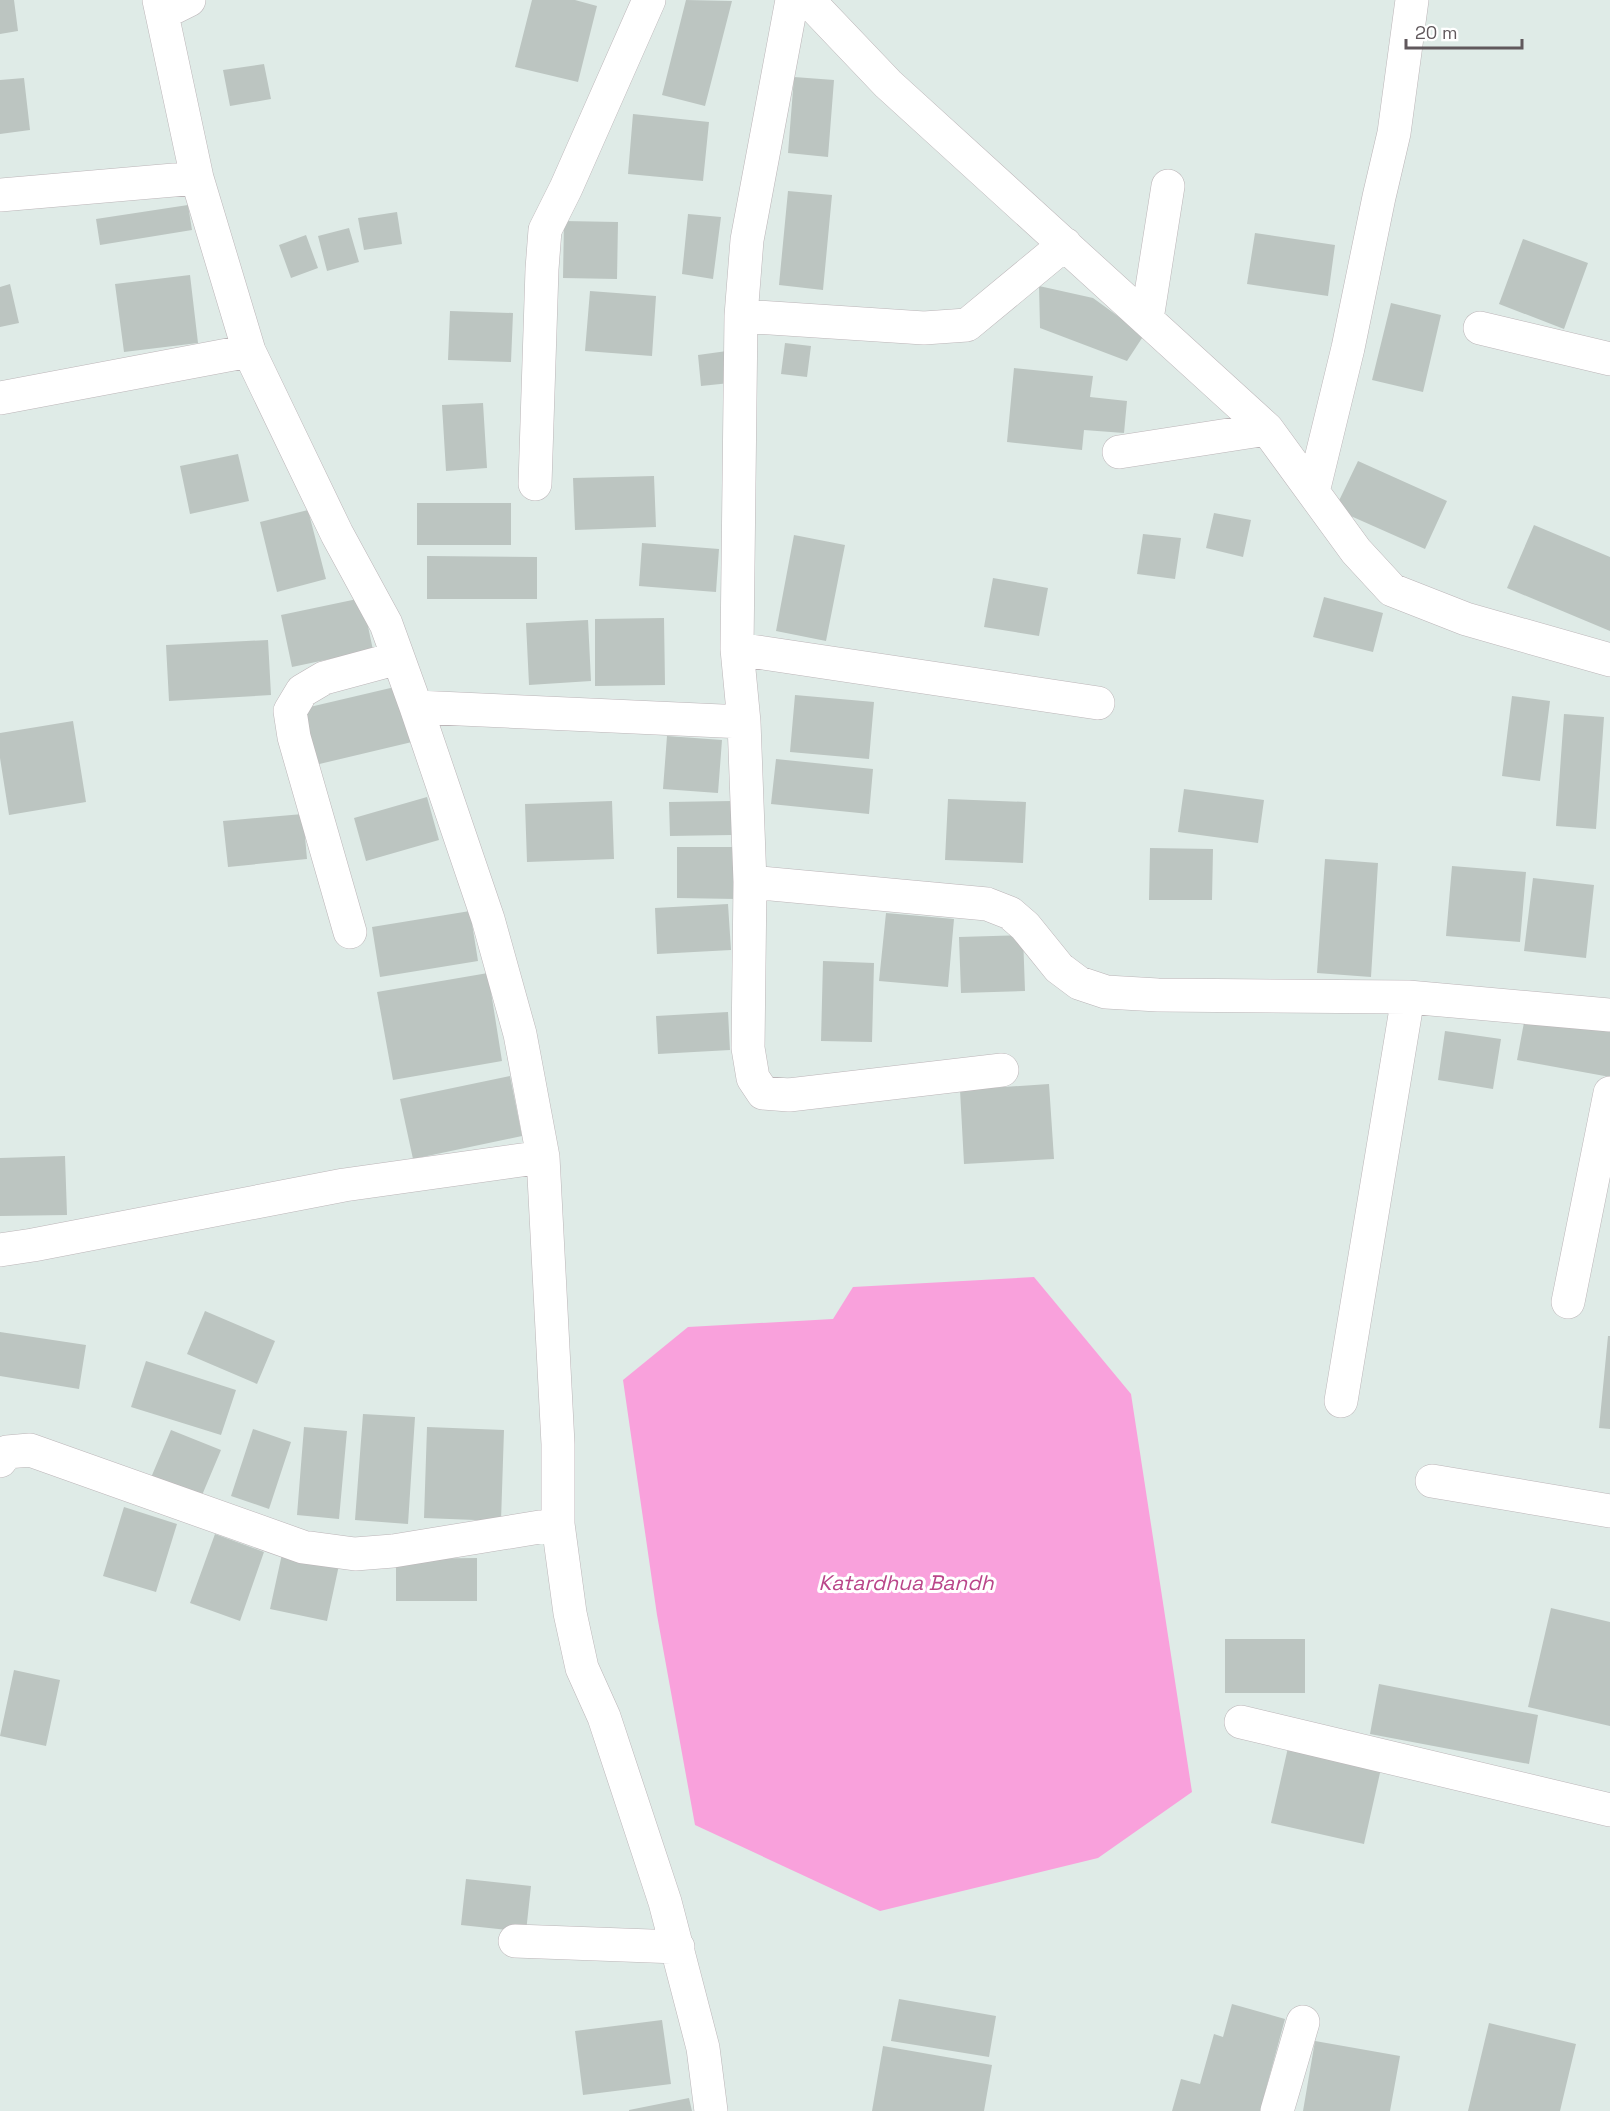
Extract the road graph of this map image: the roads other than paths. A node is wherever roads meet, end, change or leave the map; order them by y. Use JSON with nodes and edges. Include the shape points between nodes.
{"nodes":[{"id":1,"x":649,"y":0,"type":"edge"},
{"id":2,"x":792,"y":0,"type":"edge"},
{"id":3,"x":808,"y":0,"type":"edge"},
{"id":4,"x":1412,"y":0,"type":"edge"},
{"id":5,"x":170,"y":4,"type":"edge"},
{"id":6,"x":197,"y":178,"type":"junction"},
{"id":7,"x":1168,"y":186,"type":"dead end"},
{"id":8,"x":0,"y":195,"type":"edge"},
{"id":9,"x":1065,"y":244,"type":"junction"},
{"id":10,"x":741,"y":316,"type":"junction"},
{"id":11,"x":1147,"y":319,"type":"junction"},
{"id":12,"x":1480,"y":328,"type":"dead end"},
{"id":13,"x":249,"y":351,"type":"junction"},
{"id":14,"x":1610,"y":359,"type":"edge"},
{"id":15,"x":0,"y":398,"type":"edge"},
{"id":16,"x":1267,"y":429,"type":"junction"},
{"id":17,"x":1119,"y":452,"type":"dead end"},
{"id":18,"x":535,"y":483,"type":"dead end"},
{"id":19,"x":1313,"y":492,"type":"junction"},
{"id":20,"x":737,"y":649,"type":"junction"},
{"id":21,"x":398,"y":658,"type":"junction"},
{"id":22,"x":1610,"y":660,"type":"edge"},
{"id":23,"x":1098,"y":703,"type":"dead end"},
{"id":24,"x":416,"y":707,"type":"junction"},
{"id":25,"x":744,"y":722,"type":"junction"},
{"id":26,"x":750,"y":882,"type":"junction"},
{"id":27,"x":350,"y":932,"type":"dead end"},
{"id":28,"x":1408,"y":997,"type":"junction"},
{"id":29,"x":1610,"y":1015,"type":"edge"},
{"id":30,"x":1002,"y":1070,"type":"dead end"},
{"id":31,"x":1610,"y":1093,"type":"edge"},
{"id":32,"x":543,"y":1157,"type":"junction"},
{"id":33,"x":0,"y":1250,"type":"edge"},
{"id":34,"x":1568,"y":1302,"type":"dead end"},
{"id":35,"x":1341,"y":1401,"type":"dead end"},
{"id":36,"x":0,"y":1461,"type":"edge"},
{"id":37,"x":1432,"y":1481,"type":"dead end"},
{"id":38,"x":1610,"y":1511,"type":"edge"},
{"id":39,"x":558,"y":1524,"type":"junction"},
{"id":40,"x":1241,"y":1722,"type":"dead end"},
{"id":41,"x":1610,"y":1810,"type":"edge"},
{"id":42,"x":515,"y":1941,"type":"dead end"},
{"id":43,"x":678,"y":1947,"type":"junction"},
{"id":44,"x":1303,"y":2022,"type":"dead end"},
{"id":45,"x":711,"y":2111,"type":"edge"},
{"id":46,"x":1277,"y":2111,"type":"edge"}],
"edges":[{"from":1,"to":18,"type":"street","via":[[545,230]]},
{"from":2,"to":10,"type":"street","via":[[747,240]]},
{"from":3,"to":9,"type":"street","via":[[888,84]]},
{"from":4,"to":19,"type":"street","via":[[1394,134]]},
{"from":5,"to":6,"type":"street"},
{"from":6,"to":8,"type":"street"},
{"from":6,"to":13,"type":"street"},
{"from":7,"to":11,"type":"street"},
{"from":9,"to":10,"type":"street","via":[[967,325],[924,328]]},
{"from":9,"to":11,"type":"street"},
{"from":10,"to":20,"type":"street"},
{"from":11,"to":16,"type":"street"},
{"from":12,"to":14,"type":"street"},
{"from":13,"to":15,"type":"street"},
{"from":13,"to":21,"type":"street","via":[[337,534],[386,624]]},
{"from":16,"to":17,"type":"street"},
{"from":16,"to":19,"type":"street"},
{"from":19,"to":22,"type":"street","via":[[1356,551],[1392,590],[1466,619]]},
{"from":20,"to":23,"type":"street"},
{"from":20,"to":25,"type":"street"},
{"from":21,"to":24,"type":"street"},
{"from":21,"to":27,"type":"street","via":[[324,678],[302,691],[290,711]]},
{"from":24,"to":25,"type":"street"},
{"from":24,"to":32,"type":"street","via":[[488,919],[520,1034]]},
{"from":25,"to":26,"type":"street"},
{"from":26,"to":28,"type":"street","via":[[987,904],[1025,926],[1059,968],[1079,983],[1106,992]]},
{"from":26,"to":30,"type":"street","via":[[748,1048],[753,1078],[763,1093],[789,1095]]},
{"from":28,"to":29,"type":"street"},
{"from":28,"to":35,"type":"street"},
{"from":31,"to":34,"type":"street"},
{"from":32,"to":33,"type":"street","via":[[344,1185]]},
{"from":32,"to":39,"type":"street","via":[[559,1473]]},
{"from":36,"to":39,"type":"street","via":[[7,1452],[30,1450],[303,1547],[355,1554]]},
{"from":37,"to":38,"type":"street"},
{"from":39,"to":43,"type":"street","via":[[582,1668],[604,1717]]},
{"from":40,"to":41,"type":"street"},
{"from":42,"to":43,"type":"street"},
{"from":43,"to":45,"type":"street","via":[[704,2049]]},
{"from":44,"to":46,"type":"street"}]}
